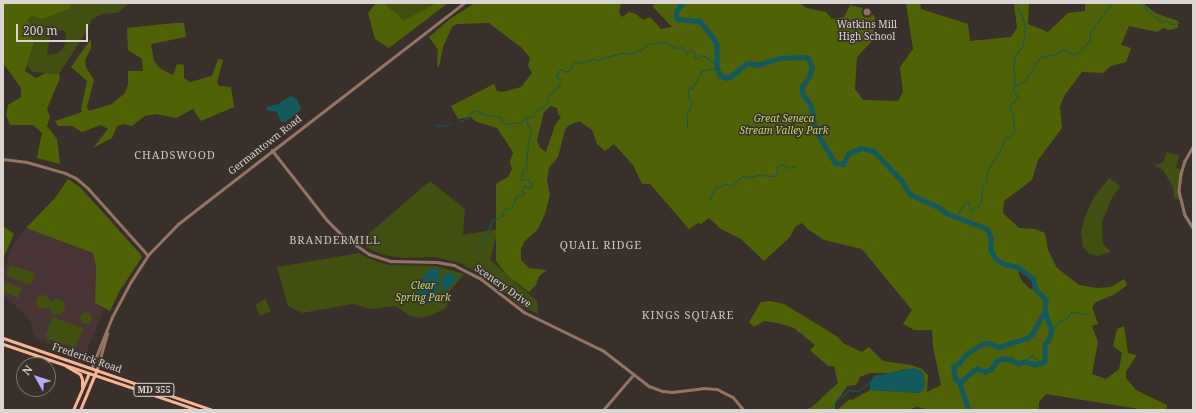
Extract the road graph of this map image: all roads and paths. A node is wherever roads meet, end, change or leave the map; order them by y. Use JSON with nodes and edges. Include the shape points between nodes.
{"nodes":[{"id":1,"x":464,"y":3,"type":"edge"},
{"id":2,"x":1193,"y":147,"type":"edge"},
{"id":3,"x":272,"y":150,"type":"junction"},
{"id":4,"x":3,"y":160,"type":"edge"},
{"id":5,"x":1193,"y":228,"type":"edge"},
{"id":6,"x":148,"y":255,"type":"junction"},
{"id":7,"x":108,"y":329,"type":"junction"},
{"id":8,"x":3,"y":338,"type":"edge"},
{"id":9,"x":3,"y":344,"type":"edge"},
{"id":10,"x":37,"y":356,"type":"joint"},
{"id":11,"x":40,"y":357,"type":"edge"},
{"id":12,"x":56,"y":362,"type":"edge"},
{"id":13,"x":65,"y":364,"type":"junction"},
{"id":14,"x":92,"y":367,"type":"junction"},
{"id":15,"x":97,"y":369,"type":"junction"},
{"id":16,"x":89,"y":373,"type":"junction"},
{"id":17,"x":95,"y":375,"type":"junction"},
{"id":18,"x":633,"y":375,"type":"junction"},
{"id":19,"x":81,"y":391,"type":"junction"},
{"id":20,"x":73,"y":410,"type":"edge"},
{"id":21,"x":80,"y":410,"type":"edge"},
{"id":22,"x":198,"y":410,"type":"edge"},
{"id":23,"x":212,"y":410,"type":"edge"},
{"id":24,"x":604,"y":410,"type":"edge"},
{"id":25,"x":744,"y":410,"type":"edge"}],
"edges":[{"from":1,"to":3,"type":"street","name":"Germantown Road"},
{"from":2,"to":5,"type":"street","via":[[1185,161],[1179,192],[1185,215]]},
{"from":3,"to":6,"type":"street","name":"Germantown Road","via":[[188,215]]},
{"from":3,"to":18,"type":"street","name":"Scenery Drive","via":[[327,220],[361,249],[391,261],[454,265],[491,285],[516,307],[604,351]]},
{"from":4,"to":6,"type":"street","via":[[27,162],[76,178]]},
{"from":6,"to":7,"type":"street","name":"Germantown Road","via":[[130,283]]},
{"from":7,"to":14,"type":"street","name":"Germantown Road"},
{"from":7,"to":15,"type":"street","name":"Germantown Road"},
{"from":8,"to":14,"type":"main road","name":"Frederick Road","number":"MD 355"},
{"from":9,"to":10,"type":"main road","name":"Frederick Road","number":"MD 355"},
{"from":10,"to":11,"type":"main road","name":"Frederick Road","number":"MD 355"},
{"from":12,"to":13,"type":"main road","name":"Frederick Road","number":"MD 355"},
{"from":13,"to":16,"type":"main road","name":"Frederick Road","number":"MD 355"},
{"from":13,"to":19,"type":"main road","via":[[80,374]]},
{"from":14,"to":15,"type":"main road","name":"Frederick Road","number":"MD 355"},
{"from":14,"to":16,"type":"main road","name":"Germantown Road"},
{"from":15,"to":17,"type":"main road","name":"Germantown Road"},
{"from":15,"to":23,"type":"main road","name":"Frederick Road","number":"MD 355"},
{"from":16,"to":17,"type":"main road","name":"Frederick Road","number":"MD 355"},
{"from":16,"to":19,"type":"main road","name":"Germantown Road"},
{"from":17,"to":21,"type":"main road","name":"Germantown Road"},
{"from":17,"to":22,"type":"main road","name":"Frederick Road","number":"MD 355"},
{"from":18,"to":24,"type":"street"},
{"from":18,"to":25,"type":"street","name":"Scenery Drive","via":[[663,392],[716,389],[732,397]]},
{"from":19,"to":20,"type":"main road","name":"Germantown Road"}]}
